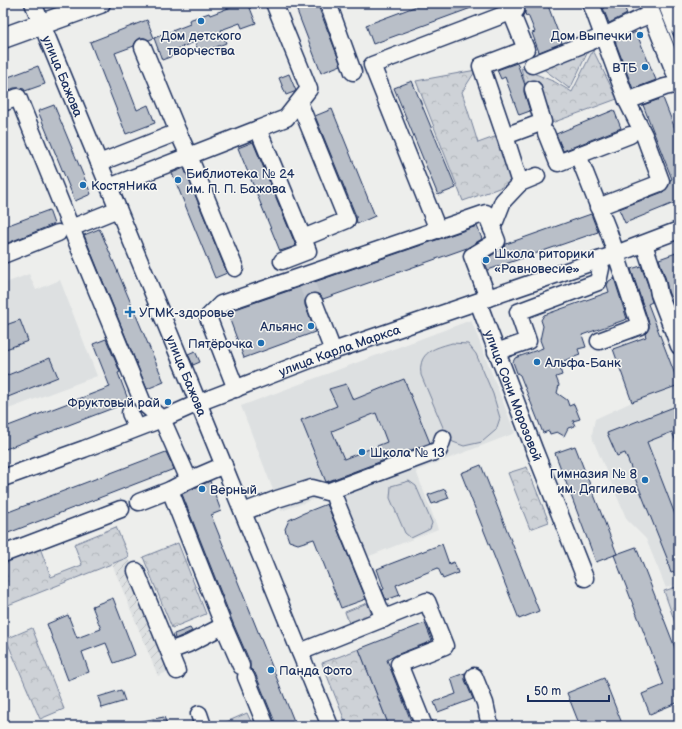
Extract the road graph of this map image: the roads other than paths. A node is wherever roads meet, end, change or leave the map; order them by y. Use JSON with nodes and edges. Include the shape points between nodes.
{"nodes":[{"id":1,"x":33,"y":3,"type":"edge"},
{"id":2,"x":100,"y":3,"type":"edge"},
{"id":3,"x":274,"y":3,"type":"edge"},
{"id":4,"x":328,"y":3,"type":"edge"},
{"id":5,"x":591,"y":3,"type":"edge"},
{"id":6,"x":671,"y":4,"type":"edge"},
{"id":7,"x":512,"y":8,"type":"edge"},
{"id":8,"x":651,"y":8,"type":"edge"},
{"id":9,"x":42,"y":25,"type":"junction"},
{"id":10,"x":679,"y":25,"type":"edge"},
{"id":11,"x":604,"y":36,"type":"junction"},
{"id":12,"x":3,"y":38,"type":"edge"},
{"id":13,"x":143,"y":47,"type":"dead end"},
{"id":14,"x":532,"y":65,"type":"dead end"},
{"id":15,"x":353,"y":72,"type":"dead end"},
{"id":16,"x":679,"y":78,"type":"edge"},
{"id":17,"x":679,"y":84,"type":"edge"},
{"id":18,"x":532,"y":88,"type":"dead end"},
{"id":19,"x":628,"y":101,"type":"junction"},
{"id":20,"x":299,"y":102,"type":"junction"},
{"id":21,"x":3,"y":103,"type":"edge"},
{"id":22,"x":258,"y":129,"type":"junction"},
{"id":23,"x":178,"y":132,"type":"junction"},
{"id":24,"x":546,"y":132,"type":"dead end"},
{"id":25,"x":630,"y":135,"type":"dead end"},
{"id":26,"x":505,"y":136,"type":"junction"},
{"id":27,"x":189,"y":156,"type":"junction"},
{"id":28,"x":578,"y":156,"type":"junction"},
{"id":29,"x":99,"y":163,"type":"junction"},
{"id":30,"x":537,"y":176,"type":"dead end"},
{"id":31,"x":520,"y":183,"type":"junction"},
{"id":32,"x":109,"y":187,"type":"junction"},
{"id":33,"x":598,"y":207,"type":"junction"},
{"id":34,"x":118,"y":208,"type":"junction"},
{"id":35,"x":492,"y":229,"type":"junction"},
{"id":36,"x":65,"y":230,"type":"junction"},
{"id":37,"x":438,"y":230,"type":"junction"},
{"id":38,"x":679,"y":230,"type":"edge"},
{"id":39,"x":303,"y":238,"type":"junction"},
{"id":40,"x":644,"y":244,"type":"junction"},
{"id":41,"x":616,"y":254,"type":"junction"},
{"id":42,"x":3,"y":255,"type":"edge"},
{"id":43,"x":598,"y":260,"type":"junction"},
{"id":44,"x":282,"y":261,"type":"dead end"},
{"id":45,"x":235,"y":268,"type":"dead end"},
{"id":46,"x":483,"y":300,"type":"junction"},
{"id":47,"x":314,"y":302,"type":"tunnel mouth"},
{"id":48,"x":599,"y":341,"type":"dead end"},
{"id":49,"x":679,"y":346,"type":"edge"},
{"id":50,"x":333,"y":351,"type":"junction"},
{"id":51,"x":496,"y":352,"type":"junction"},
{"id":52,"x":236,"y":389,"type":"junction"},
{"id":53,"x":198,"y":403,"type":"junction"},
{"id":54,"x":130,"y":413,"type":"dead end"},
{"id":55,"x":162,"y":419,"type":"junction"},
{"id":56,"x":137,"y":428,"type":"junction"},
{"id":57,"x":443,"y":438,"type":"dead end"},
{"id":58,"x":224,"y":465,"type":"junction"},
{"id":59,"x":3,"y":478,"type":"edge"},
{"id":60,"x":189,"y":480,"type":"junction"},
{"id":61,"x":170,"y":490,"type":"junction"},
{"id":62,"x":335,"y":499,"type":"dead end"},
{"id":63,"x":139,"y":502,"type":"dead end"},
{"id":64,"x":121,"y":509,"type":"dead end"},
{"id":65,"x":243,"y":512,"type":"junction"},
{"id":66,"x":3,"y":554,"type":"edge"},
{"id":67,"x":136,"y":571,"type":"dead end"},
{"id":68,"x":585,"y":578,"type":"dead end"},
{"id":69,"x":384,"y":618,"type":"junction"},
{"id":70,"x":224,"y":627,"type":"junction"},
{"id":71,"x":169,"y":651,"type":"junction"},
{"id":72,"x":300,"y":652,"type":"junction"},
{"id":73,"x":177,"y":671,"type":"dead end"},
{"id":74,"x":474,"y":676,"type":"dead end"},
{"id":75,"x":266,"y":726,"type":"edge"},
{"id":76,"x":330,"y":726,"type":"edge"},
{"id":77,"x":424,"y":726,"type":"edge"},
{"id":78,"x":490,"y":726,"type":"edge"}],
"edges":[{"from":1,"to":9,"type":"street","name":"улица Бажова"},
{"from":2,"to":9,"type":"main road"},
{"from":3,"to":20,"type":"street","via":[[309,89]]},
{"from":4,"to":15,"type":"street"},
{"from":5,"to":11,"type":"street"},
{"from":6,"to":8,"type":"street"},
{"from":6,"to":10,"type":"main road"},
{"from":7,"to":26,"type":"street","via":[[526,49],[481,66]]},
{"from":7,"to":37,"type":"street","via":[[372,65]]},
{"from":8,"to":11,"type":"street","via":[[637,20]]},
{"from":8,"to":16,"type":"main road"},
{"from":9,"to":12,"type":"main road"},
{"from":9,"to":29,"type":"street","name":"улица Бажова"},
{"from":11,"to":14,"type":"street"},
{"from":11,"to":19,"type":"street"},
{"from":13,"to":23,"type":"street"},
{"from":17,"to":19,"type":"street"},
{"from":18,"to":26,"type":"street","via":[[543,122]]},
{"from":19,"to":33,"type":"street","via":[[661,181]]},
{"from":20,"to":22,"type":"street","via":[[286,118]]},
{"from":20,"to":39,"type":"street","via":[[347,220]]},
{"from":21,"to":36,"type":"street","via":[[18,96]]},
{"from":22,"to":27,"type":"street"},
{"from":22,"to":39,"type":"street"},
{"from":23,"to":27,"type":"street"},
{"from":23,"to":29,"type":"street"},
{"from":24,"to":28,"type":"street","via":[[558,163]]},
{"from":25,"to":28,"type":"street"},
{"from":26,"to":31,"type":"street"},
{"from":27,"to":32,"type":"street"},
{"from":27,"to":45,"type":"street"},
{"from":28,"to":33,"type":"street"},
{"from":29,"to":32,"type":"street","name":"улица Бажова"},
{"from":30,"to":31,"type":"street"},
{"from":31,"to":35,"type":"street","via":[[504,201]]},
{"from":32,"to":34,"type":"street","name":"улица Бажова"},
{"from":33,"to":41,"type":"street"},
{"from":34,"to":36,"type":"street"},
{"from":34,"to":53,"type":"street","name":"улица Бажова"},
{"from":35,"to":37,"type":"street","via":[[486,213]]},
{"from":35,"to":46,"type":"street","name":"улица Сони Морозовой","via":[[497,241],[472,256]]},
{"from":36,"to":42,"type":"street"},
{"from":36,"to":55,"type":"street","via":[[143,403]]},
{"from":37,"to":52,"type":"street","via":[[306,279],[220,304],[208,317]]},
{"from":38,"to":40,"type":"street","name":"улица Карла Маркса"},
{"from":39,"to":44,"type":"street","via":[[308,251]]},
{"from":40,"to":41,"type":"street","name":"улица Карла Маркса"},
{"from":40,"to":49,"type":"street","via":[[659,294]]},
{"from":41,"to":43,"type":"street","name":"улица Карла Маркса"},
{"from":41,"to":48,"type":"street","via":[[640,326]]},
{"from":43,"to":46,"type":"street","name":"улица Карла Маркса"},
{"from":43,"to":51,"type":"street","via":[[601,268],[598,282],[518,312],[528,340]]},
{"from":46,"to":50,"type":"street","name":"улица Карла Маркса"},
{"from":46,"to":51,"type":"street","name":"улица Сони Морозовой"},
{"from":47,"to":50,"type":"street"},
{"from":50,"to":52,"type":"street","name":"улица Карла Маркса"},
{"from":51,"to":68,"type":"street","name":"улица Сони Морозовой"},
{"from":52,"to":53,"type":"street","name":"улица Карла Маркса"},
{"from":53,"to":55,"type":"street","name":"улица Карла Маркса"},
{"from":53,"to":58,"type":"street","name":"улица Бажова"},
{"from":54,"to":56,"type":"street"},
{"from":55,"to":56,"type":"street","name":"улица Карла Маркса"},
{"from":55,"to":60,"type":"street"},
{"from":56,"to":59,"type":"street","name":"улица Карла Маркса","via":[[82,442],[38,458]]},
{"from":57,"to":65,"type":"street","via":[[439,450],[333,490],[327,492],[312,488]]},
{"from":58,"to":60,"type":"street"},
{"from":58,"to":65,"type":"street","name":"улица Бажова"},
{"from":60,"to":61,"type":"street"},
{"from":61,"to":63,"type":"street"},
{"from":61,"to":70,"type":"street"},
{"from":62,"to":69,"type":"street"},
{"from":64,"to":66,"type":"street"},
{"from":65,"to":72,"type":"street","name":"улица Бажова"},
{"from":67,"to":71,"type":"street"},
{"from":69,"to":72,"type":"street"},
{"from":69,"to":77,"type":"street","via":[[427,601],[445,646],[399,664]]},
{"from":70,"to":71,"type":"street"},
{"from":70,"to":75,"type":"street"},
{"from":71,"to":73,"type":"street"},
{"from":72,"to":76,"type":"street","name":"улица Бажова"},
{"from":74,"to":78,"type":"street","via":[[485,703]]}]}
